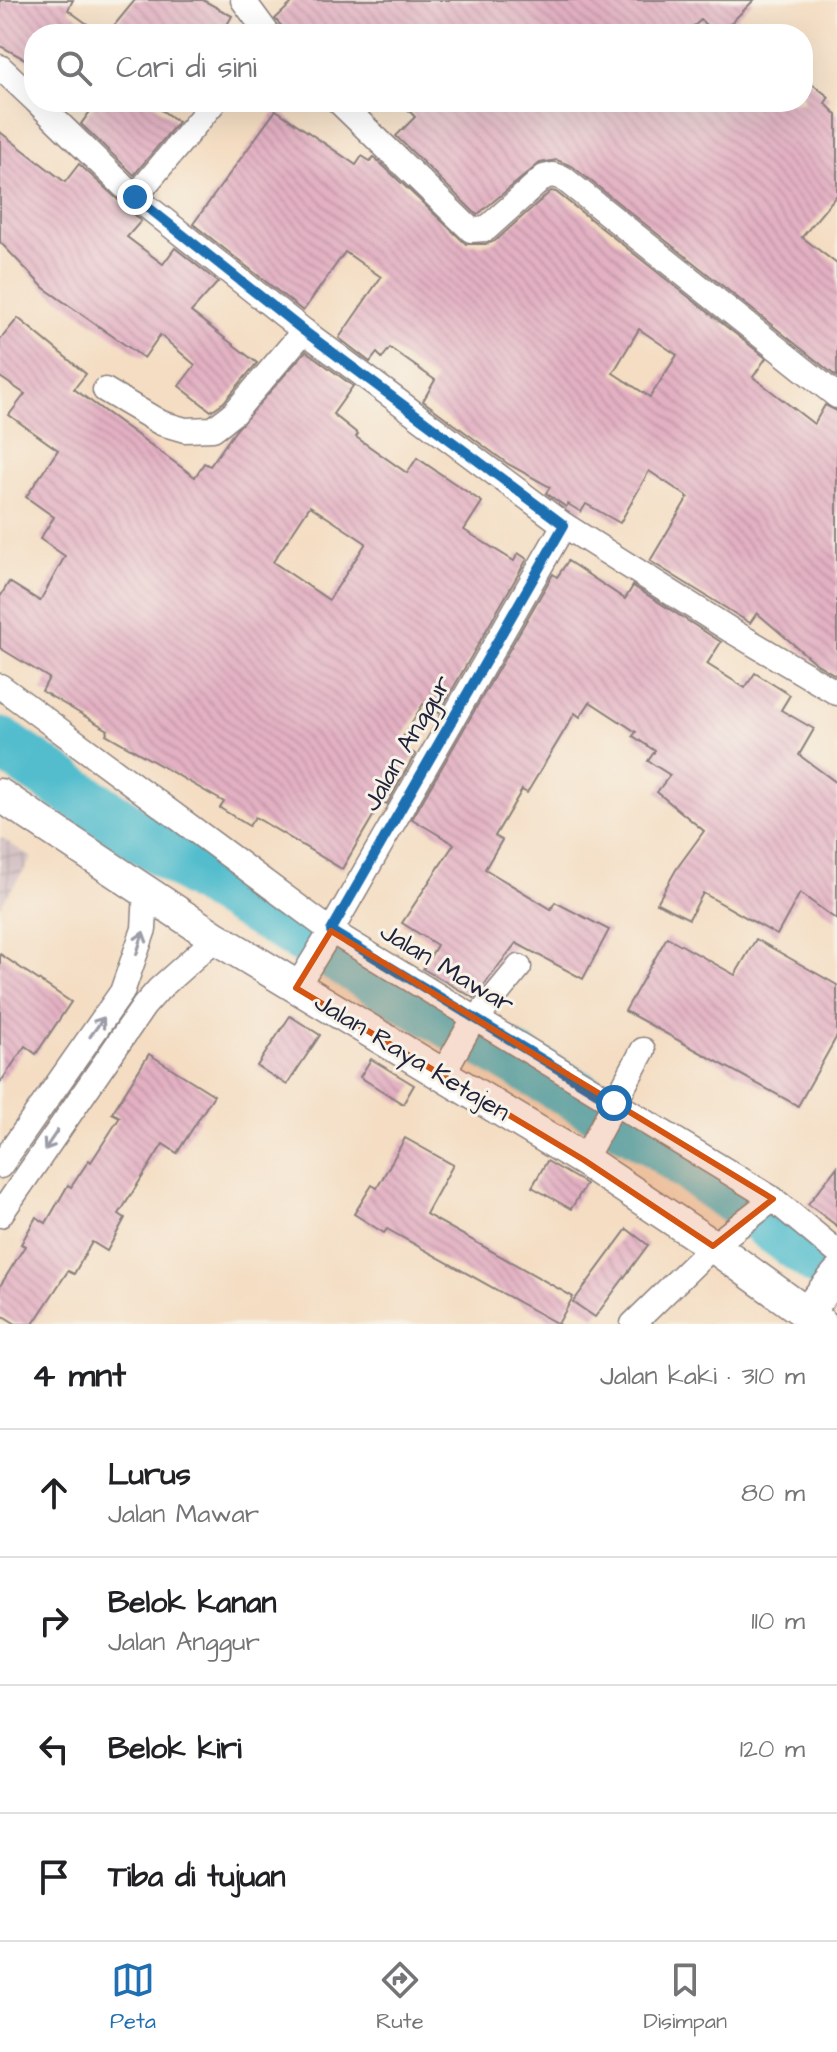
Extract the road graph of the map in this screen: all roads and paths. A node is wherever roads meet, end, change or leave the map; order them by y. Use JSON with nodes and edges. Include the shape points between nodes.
{"nodes":[{"id":1,"x":243,"y":0,"type":"edge"},
{"id":2,"x":261,"y":24,"type":"edge"},
{"id":3,"x":0,"y":67,"type":"edge"},
{"id":4,"x":24,"y":90,"type":"edge"},
{"id":5,"x":46,"y":112,"type":"edge"},
{"id":6,"x":206,"y":112,"type":"edge"},
{"id":7,"x":349,"y":112,"type":"edge"},
{"id":8,"x":135,"y":197,"type":"junction"},
{"id":9,"x":304,"y":331,"type":"junction"},
{"id":10,"x":105,"y":390,"type":"dead end"},
{"id":11,"x":837,"y":396,"type":"edge"},
{"id":12,"x":564,"y":525,"type":"junction"},
{"id":13,"x":0,"y":686,"type":"edge"},
{"id":14,"x":837,"y":693,"type":"edge"},
{"id":15,"x":0,"y":795,"type":"edge"},
{"id":16,"x":146,"y":892,"type":"junction"},
{"id":17,"x":328,"y":936,"type":"junction"},
{"id":18,"x":216,"y":938,"type":"junction"},
{"id":19,"x":519,"y":967,"type":"dead end"},
{"id":20,"x":298,"y":982,"type":"junction"},
{"id":21,"x":122,"y":992,"type":"junction"},
{"id":22,"x":144,"y":1006,"type":"junction"},
{"id":23,"x":472,"y":1024,"type":"junction"},
{"id":24,"x":643,"y":1050,"type":"dead end"},
{"id":25,"x":445,"y":1069,"type":"junction"},
{"id":26,"x":611,"y":1108,"type":"junction"},
{"id":27,"x":589,"y":1150,"type":"junction"},
{"id":28,"x":0,"y":1166,"type":"edge"},
{"id":29,"x":768,"y":1203,"type":"junction"},
{"id":30,"x":0,"y":1215,"type":"edge"},
{"id":31,"x":723,"y":1239,"type":"junction"},
{"id":32,"x":837,"y":1252,"type":"edge"},
{"id":33,"x":837,"y":1275,"type":"edge"},
{"id":34,"x":814,"y":1312,"type":"edge"},
{"id":35,"x":633,"y":1324,"type":"edge"}],
"edges":[{"from":1,"to":2,"type":"street"},
{"from":3,"to":4,"type":"street"},
{"from":5,"to":8,"type":"street"},
{"from":6,"to":8,"type":"street"},
{"from":7,"to":11,"type":"street","via":[[474,231],[486,229],[544,177],[563,178]]},
{"from":8,"to":9,"type":"street"},
{"from":9,"to":10,"type":"street","via":[[234,413],[213,429],[185,430],[161,423]]},
{"from":9,"to":12,"type":"street"},
{"from":12,"to":14,"type":"street"},
{"from":12,"to":17,"type":"street","name":"Jalan Anggur"},
{"from":13,"to":17,"type":"street","name":"Jalan Mawar"},
{"from":15,"to":16,"type":"street","name":"Jalan Raya Ketajen"},
{"from":16,"to":18,"type":"street","name":"Jalan Raya Ketajen"},
{"from":21,"to":16,"type":"street","one_way":true,"via":[[144,929]]},
{"from":17,"to":20,"type":"street","name":"Jalan Anggur"},
{"from":17,"to":23,"type":"street","name":"Jalan Mawar"},
{"from":18,"to":20,"type":"street","name":"Jalan Raya Ketajen"},
{"from":18,"to":22,"type":"street"},
{"from":19,"to":23,"type":"street"},
{"from":20,"to":25,"type":"street","name":"Jalan Raya Ketajen"},
{"from":21,"to":22,"type":"street"},
{"from":28,"to":21,"type":"street","one_way":true},
{"from":22,"to":30,"type":"street","one_way":true},
{"from":23,"to":25,"type":"street"},
{"from":23,"to":26,"type":"street","name":"Jalan Mawar"},
{"from":24,"to":26,"type":"street"},
{"from":25,"to":27,"type":"street","name":"Jalan Raya Ketajen"},
{"from":26,"to":27,"type":"street"},
{"from":26,"to":29,"type":"street","name":"Jalan Mawar"},
{"from":27,"to":31,"type":"street","name":"Jalan Raya Ketajen"},
{"from":29,"to":31,"type":"street"},
{"from":29,"to":32,"type":"street","name":"Jalan Mawar"},
{"from":31,"to":34,"type":"street","name":"Jalan Raya Ketajen"},
{"from":31,"to":35,"type":"street"},
{"from":33,"to":34,"type":"street"}]}
